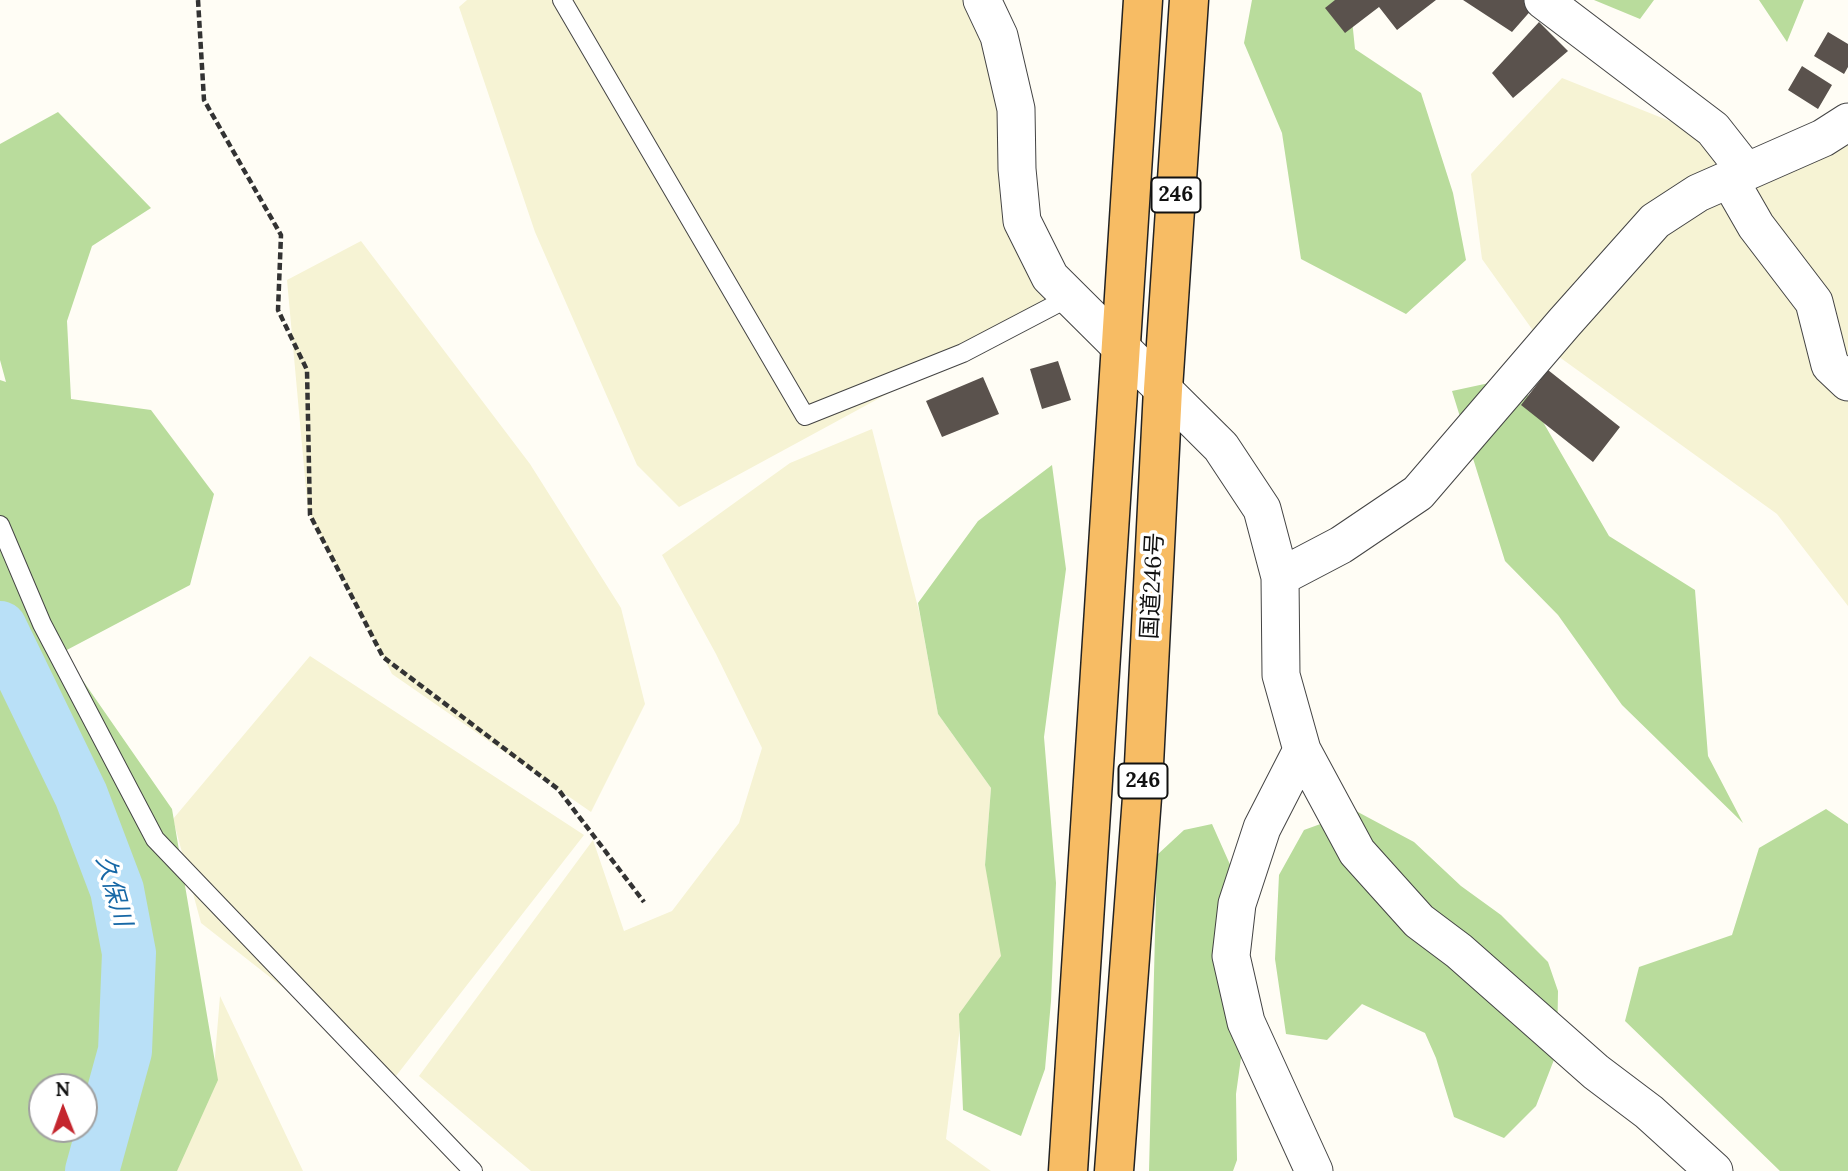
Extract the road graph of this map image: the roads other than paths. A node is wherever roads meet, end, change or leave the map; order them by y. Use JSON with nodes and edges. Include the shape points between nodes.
{"nodes":[{"id":1,"x":562,"y":0,"type":"edge"},
{"id":2,"x":982,"y":0,"type":"edge"},
{"id":3,"x":1143,"y":0,"type":"edge"},
{"id":4,"x":1189,"y":0,"type":"edge"},
{"id":5,"x":1543,"y":0,"type":"edge"},
{"id":6,"x":1848,"y":122,"type":"edge"},
{"id":7,"x":1737,"y":175,"type":"junction"},
{"id":8,"x":1070,"y":298,"type":"junction"},
{"id":9,"x":1121,"y":349,"type":"junction"},
{"id":10,"x":1848,"y":382,"type":"edge"},
{"id":11,"x":1163,"y":389,"type":"junction"},
{"id":12,"x":0,"y":525,"type":"edge"},
{"id":13,"x":1280,"y":577,"type":"junction"},
{"id":14,"x":1302,"y":750,"type":"junction"},
{"id":15,"x":473,"y":1171,"type":"edge"},
{"id":16,"x":1069,"y":1171,"type":"edge"},
{"id":17,"x":1114,"y":1171,"type":"edge"},
{"id":18,"x":1314,"y":1171,"type":"edge"},
{"id":19,"x":1714,"y":1171,"type":"edge"}],
"edges":[{"from":1,"to":8,"type":"lane","via":[[805,415],[963,353]]},
{"from":2,"to":8,"type":"street","via":[[999,36],[1016,109],[1022,221],[1049,278]]},
{"from":3,"to":9,"type":"highway","name":"国道246号","number":"246"},
{"from":4,"to":11,"type":"highway","name":"国道246号","number":"246"},
{"from":5,"to":7,"type":"street","via":[[1713,129]]},
{"from":6,"to":7,"type":"street","via":[[1823,138]]},
{"from":7,"to":10,"type":"street","via":[[1756,226],[1814,302],[1830,365]]},
{"from":7,"to":13,"type":"street","via":[[1698,193],[1656,221],[1419,493],[1341,545]]},
{"from":8,"to":9,"type":"street"},
{"from":9,"to":11,"type":"street"},
{"from":9,"to":16,"type":"highway","name":"国道246号","number":"246"},
{"from":11,"to":13,"type":"street","via":[[1221,447],[1262,509]]},
{"from":11,"to":17,"type":"highway","name":"国道246号","number":"246","via":[[1143,784]]},
{"from":12,"to":15,"type":"lane","via":[[42,624],[156,839]]},
{"from":13,"to":14,"type":"street","via":[[1281,675]]},
{"from":14,"to":18,"type":"street","via":[[1262,828],[1237,904],[1231,956],[1246,1022]]},
{"from":14,"to":19,"type":"street","via":[[1357,852],[1419,920]]}]}
